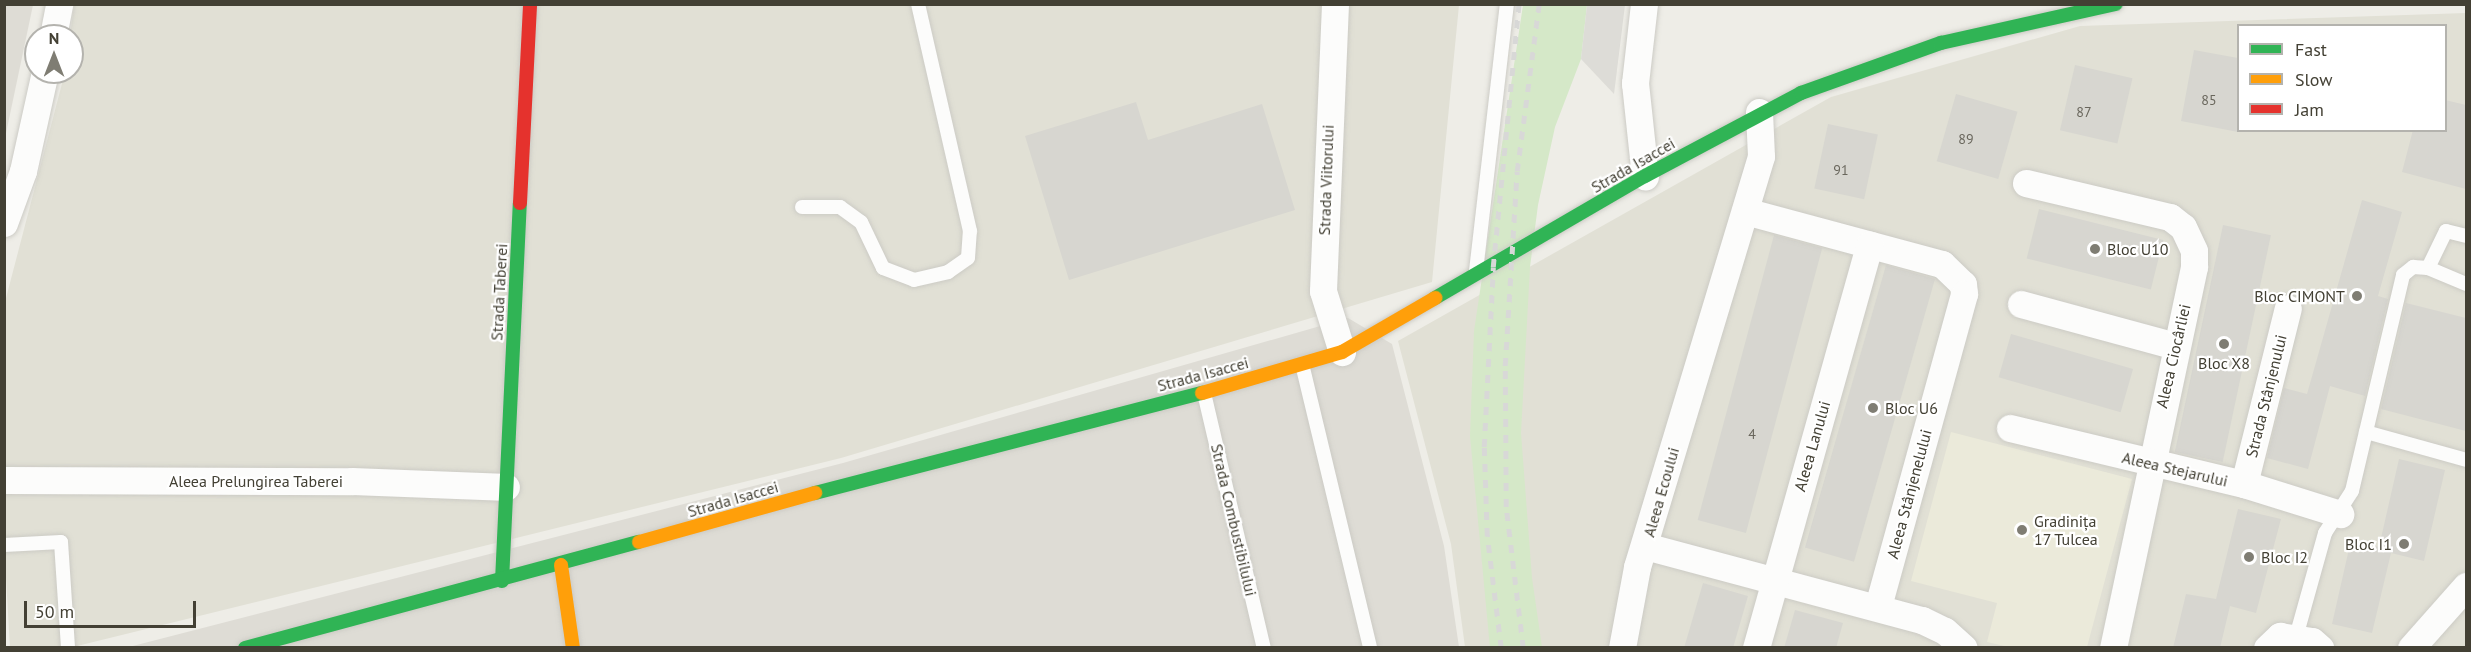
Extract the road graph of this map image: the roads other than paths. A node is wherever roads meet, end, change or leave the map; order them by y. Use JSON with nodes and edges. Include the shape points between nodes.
{"nodes":[{"id":1,"x":58,"y":4,"type":"edge"},
{"id":2,"x":530,"y":4,"type":"edge"},
{"id":3,"x":918,"y":4,"type":"edge"},
{"id":4,"x":1335,"y":4,"type":"edge"},
{"id":5,"x":1507,"y":4,"type":"edge"},
{"id":6,"x":1644,"y":4,"type":"edge"},
{"id":7,"x":2116,"y":4,"type":"edge"},
{"id":8,"x":55,"y":24,"type":"edge"},
{"id":9,"x":42,"y":84,"type":"edge"},
{"id":10,"x":1759,"y":112,"type":"junction"},
{"id":11,"x":1645,"y":176,"type":"junction"},
{"id":12,"x":2026,"y":183,"type":"dead end"},
{"id":13,"x":802,"y":207,"type":"dead end"},
{"id":14,"x":1745,"y":211,"type":"junction"},
{"id":15,"x":4,"y":223,"type":"edge"},
{"id":16,"x":2466,"y":236,"type":"edge"},
{"id":17,"x":1869,"y":245,"type":"junction"},
{"id":18,"x":2428,"y":268,"type":"junction"},
{"id":19,"x":1475,"y":277,"type":"junction"},
{"id":20,"x":2466,"y":284,"type":"edge"},
{"id":21,"x":2021,"y":304,"type":"dead end"},
{"id":22,"x":2288,"y":308,"type":"dead end"},
{"id":23,"x":2176,"y":345,"type":"junction"},
{"id":24,"x":1342,"y":352,"type":"junction"},
{"id":25,"x":1302,"y":363,"type":"junction"},
{"id":26,"x":1203,"y":392,"type":"junction"},
{"id":27,"x":2010,"y":428,"type":"dead end"},
{"id":28,"x":2366,"y":432,"type":"junction"},
{"id":29,"x":2466,"y":460,"type":"edge"},
{"id":30,"x":2149,"y":464,"type":"junction"},
{"id":31,"x":4,"y":480,"type":"edge"},
{"id":32,"x":2244,"y":484,"type":"junction"},
{"id":33,"x":506,"y":487,"type":"junction"},
{"id":34,"x":2340,"y":514,"type":"junction"},
{"id":35,"x":4,"y":545,"type":"edge"},
{"id":36,"x":1645,"y":546,"type":"junction"},
{"id":37,"x":561,"y":565,"type":"junction"},
{"id":38,"x":1774,"y":579,"type":"junction"},
{"id":39,"x":502,"y":580,"type":"junction"},
{"id":40,"x":2466,"y":586,"type":"edge"},
{"id":41,"x":1878,"y":607,"type":"junction"},
{"id":42,"x":2295,"y":637,"type":"junction"},
{"id":43,"x":1961,"y":646,"type":"edge"},
{"id":44,"x":68,"y":648,"type":"edge"},
{"id":45,"x":245,"y":648,"type":"edge"},
{"id":46,"x":573,"y":648,"type":"edge"},
{"id":47,"x":1264,"y":648,"type":"edge"},
{"id":48,"x":1370,"y":648,"type":"edge"},
{"id":49,"x":1622,"y":648,"type":"edge"},
{"id":50,"x":1756,"y":648,"type":"edge"},
{"id":51,"x":2113,"y":648,"type":"edge"},
{"id":52,"x":2267,"y":648,"type":"edge"},
{"id":53,"x":2320,"y":648,"type":"edge"},
{"id":54,"x":2411,"y":648,"type":"edge"}],
"edges":[{"from":1,"to":8,"type":"street"},
{"from":2,"to":33,"type":"main road","name":"Strada Taberei"},
{"from":3,"to":13,"type":"lane","via":[[970,231],[968,258],[948,272],[914,280],[883,268],[861,222],[840,207]]},
{"from":4,"to":24,"type":"street","name":"Strada Viitorului","via":[[1323,291]]},
{"from":5,"to":19,"type":"lane"},
{"from":6,"to":11,"type":"street","via":[[1635,83]]},
{"from":7,"to":10,"type":"main road","name":"Strada Isaccei","via":[[1941,43],[1868,66]]},
{"from":9,"to":15,"type":"street","via":[[23,171]]},
{"from":10,"to":11,"type":"main road","name":"Strada Isaccei"},
{"from":10,"to":14,"type":"street","name":"Aleea Ecoului","via":[[1761,156]]},
{"from":11,"to":19,"type":"main road","name":"Strada Isaccei"},
{"from":12,"to":23,"type":"street","name":"Aleea Ciocârliei","via":[[2170,217],[2183,227],[2194,251],[2194,267]]},
{"from":14,"to":17,"type":"street"},
{"from":14,"to":36,"type":"street","name":"Aleea Ecoului"},
{"from":16,"to":18,"type":"lane","via":[[2446,231]]},
{"from":17,"to":38,"type":"street","name":"Aleea Lanului"},
{"from":17,"to":41,"type":"street","name":"Aleea Stânjenelului","via":[[1942,264],[1960,277],[1964,294]]},
{"from":18,"to":20,"type":"lane"},
{"from":18,"to":28,"type":"lane","via":[[2413,267],[2403,275]]},
{"from":19,"to":24,"type":"main road","name":"Strada Isaccei"},
{"from":21,"to":23,"type":"street"},
{"from":22,"to":32,"type":"street","name":"Strada Stânjenului"},
{"from":23,"to":30,"type":"street","name":"Aleea Ciocârliei"},
{"from":24,"to":25,"type":"main road","name":"Strada Isaccei"},
{"from":25,"to":26,"type":"main road","name":"Strada Isaccei"},
{"from":25,"to":48,"type":"lane"},
{"from":26,"to":37,"type":"main road","name":"Strada Isaccei","via":[[864,479]]},
{"from":26,"to":47,"type":"lane","name":"Strada Combustibilului"},
{"from":27,"to":30,"type":"street","name":"Aleea Stejarului"},
{"from":28,"to":29,"type":"lane"},
{"from":28,"to":34,"type":"lane","via":[[2352,491]]},
{"from":30,"to":32,"type":"street","name":"Aleea Stejarului"},
{"from":30,"to":51,"type":"street","name":"Aleea Ciocârliei"},
{"from":31,"to":33,"type":"street","name":"Aleea Prelungirea Taberei","via":[[352,481]]},
{"from":32,"to":34,"type":"street","name":"Aleea Stejarului"},
{"from":33,"to":39,"type":"main road","name":"Strada Taberei"},
{"from":34,"to":42,"type":"lane","via":[[2325,533]]},
{"from":35,"to":44,"type":"lane","via":[[61,542]]},
{"from":36,"to":38,"type":"street","name":"Aleea Ecoului"},
{"from":36,"to":49,"type":"street","via":[[1637,567]]},
{"from":37,"to":39,"type":"main road","name":"Strada Isaccei"},
{"from":37,"to":46,"type":"main road"},
{"from":38,"to":41,"type":"street","name":"Aleea Ecoului"},
{"from":38,"to":50,"type":"street","name":"Aleea Lanului"},
{"from":39,"to":45,"type":"main road","name":"Strada Isaccei"},
{"from":40,"to":54,"type":"street"},
{"from":41,"to":43,"type":"street","name":"Aleea Ecoului","via":[[1922,620],[1945,631]]},
{"from":42,"to":52,"type":"street","via":[[2280,636]]},
{"from":42,"to":53,"type":"street"}]}
